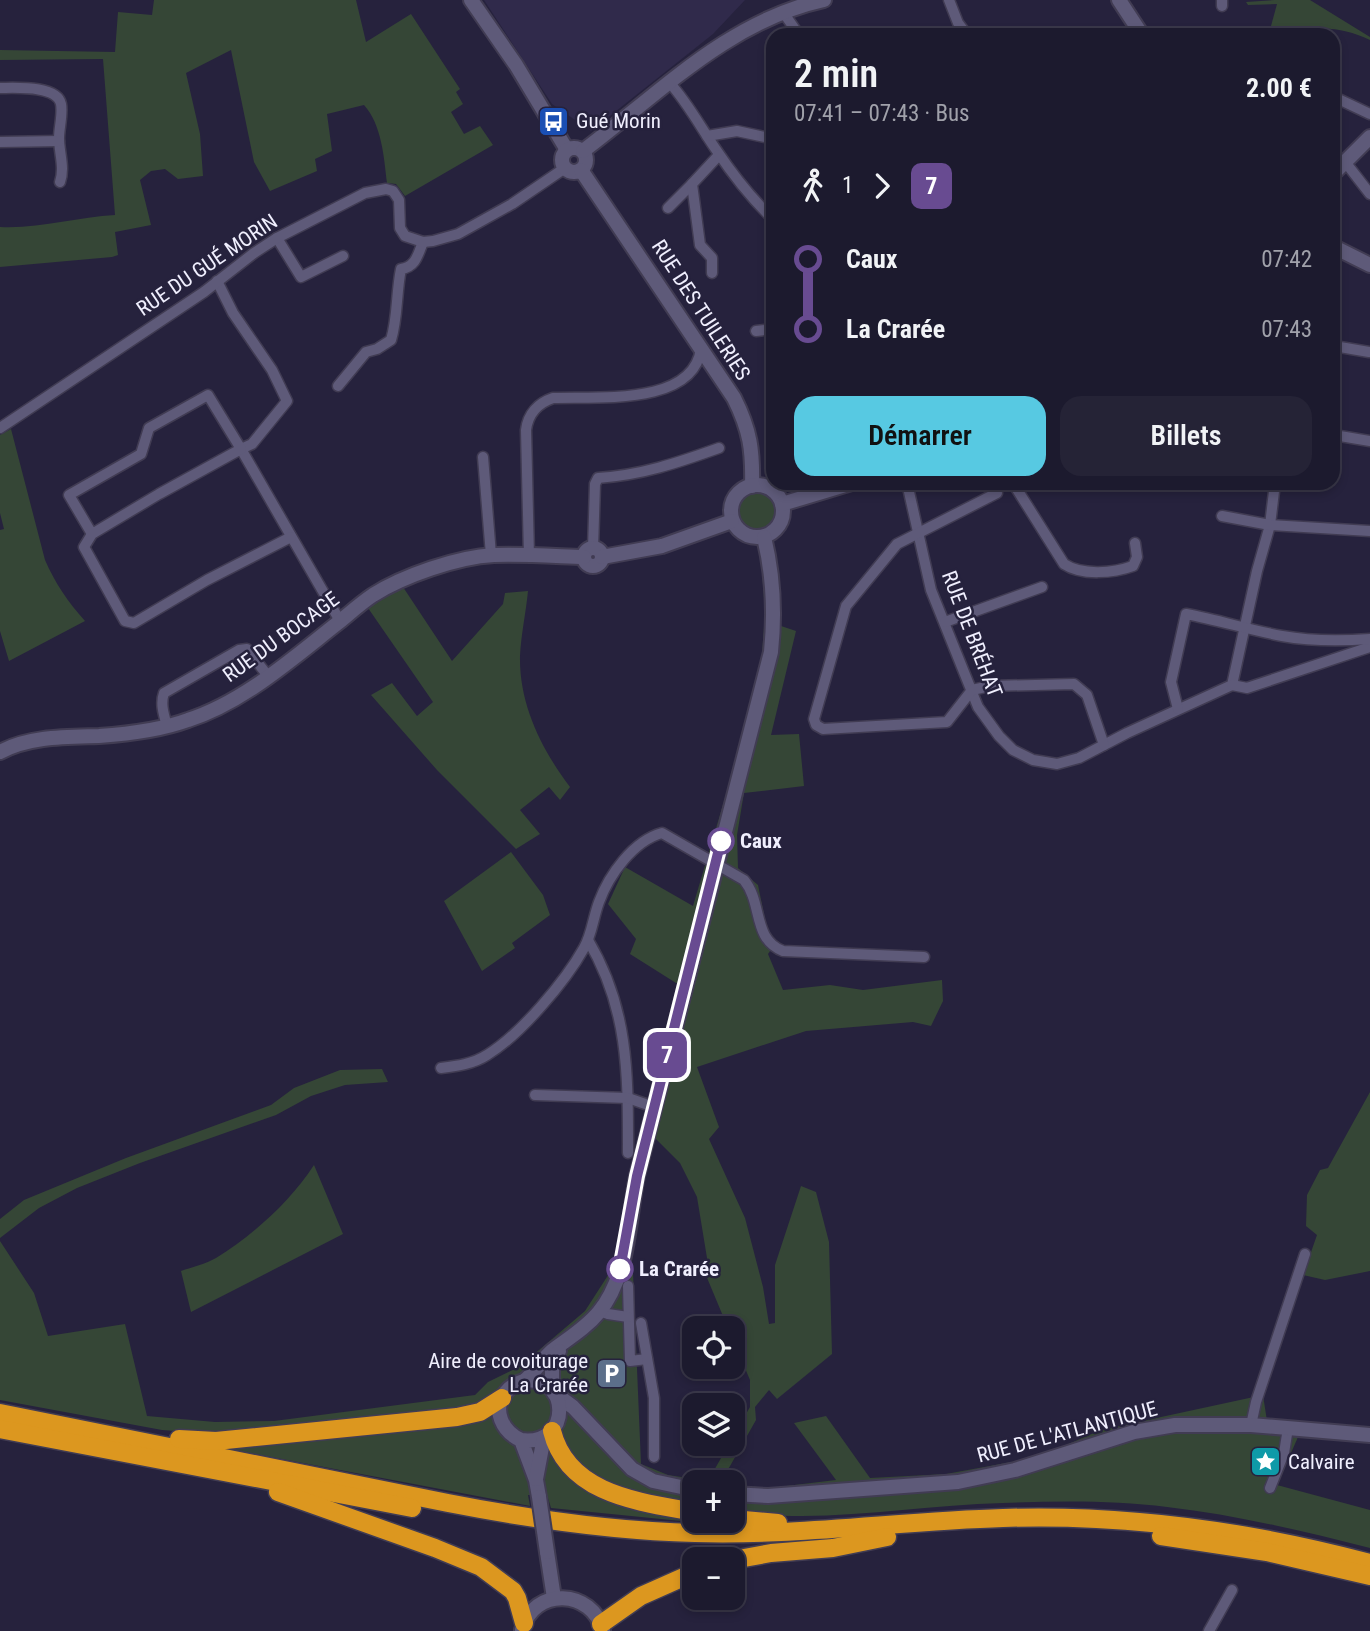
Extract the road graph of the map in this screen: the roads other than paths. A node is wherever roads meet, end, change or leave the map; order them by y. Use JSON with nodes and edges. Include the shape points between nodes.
{"nodes":[{"id":1,"x":471,"y":0,"type":"edge"},
{"id":2,"x":824,"y":0,"type":"edge"},
{"id":3,"x":949,"y":0,"type":"edge"},
{"id":4,"x":1119,"y":0,"type":"edge"},
{"id":5,"x":783,"y":12,"type":"junction"},
{"id":6,"x":794,"y":28,"type":"edge"},
{"id":7,"x":962,"y":28,"type":"edge"},
{"id":8,"x":1137,"y":28,"type":"edge"},
{"id":9,"x":669,"y":82,"type":"junction"},
{"id":10,"x":0,"y":88,"type":"edge"},
{"id":11,"x":1340,"y":100,"type":"edge"},
{"id":12,"x":1370,"y":114,"type":"edge"},
{"id":13,"x":707,"y":136,"type":"junction"},
{"id":14,"x":766,"y":137,"type":"edge"},
{"id":15,"x":1370,"y":137,"type":"edge"},
{"id":16,"x":0,"y":142,"type":"edge"},
{"id":17,"x":59,"y":142,"type":"junction"},
{"id":18,"x":567,"y":150,"type":"junction"},
{"id":19,"x":583,"y":151,"type":"junction"},
{"id":20,"x":719,"y":155,"type":"junction"},
{"id":21,"x":1346,"y":163,"type":"junction"},
{"id":22,"x":565,"y":168,"type":"junction"},
{"id":23,"x":1340,"y":168,"type":"edge"},
{"id":24,"x":581,"y":170,"type":"junction"},
{"id":25,"x":60,"y":182,"type":"dead end"},
{"id":26,"x":692,"y":184,"type":"junction"},
{"id":27,"x":1370,"y":194,"type":"edge"},
{"id":28,"x":668,"y":208,"type":"dead end"},
{"id":29,"x":766,"y":213,"type":"edge"},
{"id":30,"x":277,"y":239,"type":"junction"},
{"id":31,"x":423,"y":242,"type":"junction"},
{"id":32,"x":1340,"y":250,"type":"edge"},
{"id":33,"x":343,"y":256,"type":"dead end"},
{"id":34,"x":1370,"y":265,"type":"edge"},
{"id":35,"x":712,"y":273,"type":"dead end"},
{"id":36,"x":217,"y":281,"type":"junction"},
{"id":37,"x":766,"y":330,"type":"edge"},
{"id":38,"x":757,"y":331,"type":"dead end"},
{"id":39,"x":1340,"y":347,"type":"edge"},
{"id":40,"x":701,"y":348,"type":"junction"},
{"id":41,"x":1369,"y":352,"type":"edge"},
{"id":42,"x":716,"y":372,"type":"junction"},
{"id":43,"x":690,"y":373,"type":"junction"},
{"id":44,"x":338,"y":386,"type":"dead end"},
{"id":45,"x":0,"y":428,"type":"edge"},
{"id":46,"x":1340,"y":436,"type":"edge"},
{"id":47,"x":1370,"y":441,"type":"edge"},
{"id":48,"x":719,"y":448,"type":"dead end"},
{"id":49,"x":241,"y":449,"type":"junction"},
{"id":50,"x":483,"y":457,"type":"dead end"},
{"id":51,"x":752,"y":486,"type":"junction"},
{"id":52,"x":766,"y":487,"type":"edge"},
{"id":53,"x":772,"y":490,"type":"edge"},
{"id":54,"x":829,"y":490,"type":"edge"},
{"id":55,"x":909,"y":490,"type":"edge"},
{"id":56,"x":1017,"y":490,"type":"edge"},
{"id":57,"x":1274,"y":490,"type":"edge"},
{"id":58,"x":997,"y":493,"type":"dead end"},
{"id":59,"x":782,"y":504,"type":"junction"},
{"id":60,"x":1222,"y":516,"type":"dead end"},
{"id":61,"x":732,"y":521,"type":"junction"},
{"id":62,"x":1270,"y":525,"type":"junction"},
{"id":63,"x":1370,"y":531,"type":"edge"},
{"id":64,"x":92,"y":534,"type":"junction"},
{"id":65,"x":919,"y":534,"type":"junction"},
{"id":66,"x":291,"y":537,"type":"junction"},
{"id":67,"x":764,"y":537,"type":"junction"},
{"id":68,"x":1135,"y":543,"type":"dead end"},
{"id":69,"x":593,"y":554,"type":"junction"},
{"id":70,"x":492,"y":555,"type":"junction"},
{"id":71,"x":529,"y":556,"type":"junction"},
{"id":72,"x":1042,"y":587,"type":"dead end"},
{"id":73,"x":340,"y":621,"type":"junction"},
{"id":74,"x":945,"y":622,"type":"junction"},
{"id":75,"x":1245,"y":627,"type":"junction"},
{"id":76,"x":1370,"y":639,"type":"edge"},
{"id":77,"x":1370,"y":647,"type":"edge"},
{"id":78,"x":268,"y":676,"type":"junction"},
{"id":79,"x":1232,"y":685,"type":"junction"},
{"id":80,"x":972,"y":690,"type":"junction"},
{"id":81,"x":1178,"y":709,"type":"junction"},
{"id":82,"x":167,"y":726,"type":"junction"},
{"id":83,"x":1104,"y":745,"type":"junction"},
{"id":84,"x":0,"y":752,"type":"edge"},
{"id":85,"x":716,"y":863,"type":"junction"},
{"id":86,"x":588,"y":940,"type":"junction"},
{"id":87,"x":924,"y":957,"type":"dead end"},
{"id":88,"x":441,"y":1068,"type":"dead end"},
{"id":89,"x":535,"y":1095,"type":"dead end"},
{"id":90,"x":628,"y":1098,"type":"junction"},
{"id":91,"x":654,"y":1107,"type":"junction"},
{"id":92,"x":628,"y":1153,"type":"dead end"},
{"id":93,"x":1305,"y":1254,"type":"dead end"},
{"id":94,"x":628,"y":1286,"type":"dead end"},
{"id":95,"x":600,"y":1311,"type":"junction"},
{"id":96,"x":628,"y":1317,"type":"junction"},
{"id":97,"x":641,"y":1323,"type":"dead end"},
{"id":98,"x":561,"y":1346,"type":"junction"},
{"id":99,"x":647,"y":1359,"type":"junction"},
{"id":100,"x":523,"y":1381,"type":"junction"},
{"id":101,"x":553,"y":1391,"type":"junction"},
{"id":102,"x":502,"y":1398,"type":"junction"},
{"id":103,"x":0,"y":1413,"type":"edge"},
{"id":104,"x":586,"y":1420,"type":"junction"},
{"id":105,"x":1251,"y":1425,"type":"junction"},
{"id":106,"x":1288,"y":1428,"type":"junction"},
{"id":107,"x":0,"y":1429,"type":"edge"},
{"id":108,"x":551,"y":1430,"type":"junction"},
{"id":109,"x":99,"y":1432,"type":"junction"},
{"id":110,"x":1370,"y":1435,"type":"edge"},
{"id":111,"x":521,"y":1440,"type":"junction"},
{"id":112,"x":654,"y":1457,"type":"dead end"},
{"id":113,"x":191,"y":1466,"type":"junction"},
{"id":114,"x":536,"y":1480,"type":"junction"},
{"id":115,"x":682,"y":1488,"type":"edge"},
{"id":116,"x":1270,"y":1488,"type":"dead end"},
{"id":117,"x":745,"y":1495,"type":"edge"},
{"id":118,"x":682,"y":1510,"type":"edge"},
{"id":119,"x":745,"y":1519,"type":"edge"},
{"id":120,"x":907,"y":1524,"type":"junction"},
{"id":121,"x":887,"y":1537,"type":"junction"},
{"id":122,"x":745,"y":1558,"type":"edge"},
{"id":123,"x":1370,"y":1563,"type":"edge"},
{"id":124,"x":1370,"y":1576,"type":"edge"},
{"id":125,"x":682,"y":1578,"type":"edge"},
{"id":126,"x":1231,"y":1590,"type":"dead end"},
{"id":127,"x":554,"y":1598,"type":"junction"},
{"id":128,"x":523,"y":1627,"type":"edge"},
{"id":129,"x":602,"y":1627,"type":"edge"},
{"id":130,"x":1209,"y":1631,"type":"edge"}],
"edges":[{"from":1,"to":18,"type":"street"},
{"from":2,"to":5,"type":"street"},
{"from":3,"to":7,"type":"street"},
{"from":4,"to":8,"type":"street"},
{"from":5,"to":6,"type":"street"},
{"from":5,"to":9,"type":"street","via":[[733,37]]},
{"from":9,"to":13,"type":"street"},
{"from":9,"to":19,"type":"street"},
{"from":10,"to":17,"type":"street","via":[[45,90],[55,95],[61,104]]},
{"from":11,"to":12,"type":"street"},
{"from":13,"to":14,"type":"street","via":[[737,131]]},
{"from":13,"to":20,"type":"street"},
{"from":15,"to":21,"type":"street"},
{"from":16,"to":17,"type":"street"},
{"from":17,"to":25,"type":"street"},
{"from":18,"to":19,"type":"street"},
{"from":18,"to":22,"type":"street","via":[[562,157]]},
{"from":19,"to":24,"type":"street","via":[[586,162]]},
{"from":20,"to":26,"type":"street"},
{"from":20,"to":29,"type":"street"},
{"from":21,"to":23,"type":"street"},
{"from":21,"to":27,"type":"street"},
{"from":22,"to":24,"type":"street"},
{"from":22,"to":31,"type":"street","via":[[458,234]]},
{"from":24,"to":40,"type":"street","name":"RUE DES TUILERIES"},
{"from":26,"to":28,"type":"street"},
{"from":26,"to":35,"type":"street","via":[[700,245],[712,258]]},
{"from":30,"to":31,"type":"street","name":"RUE DU GUÉ MORIN","via":[[366,193],[386,189],[399,200],[400,228],[405,236]]},
{"from":30,"to":33,"type":"street","via":[[301,277]]},
{"from":30,"to":36,"type":"street","name":"RUE DU GUÉ MORIN"},
{"from":31,"to":44,"type":"street","via":[[414,262],[401,269],[391,340],[366,352]]},
{"from":32,"to":34,"type":"street"},
{"from":36,"to":45,"type":"street","name":"RUE DU GUÉ MORIN"},
{"from":36,"to":49,"type":"street","via":[[287,401],[252,444]]},
{"from":37,"to":38,"type":"street"},
{"from":39,"to":41,"type":"street"},
{"from":40,"to":42,"type":"street","name":"RUE DES TUILERIES"},
{"from":40,"to":43,"type":"street"},
{"from":42,"to":43,"type":"street"},
{"from":42,"to":51,"type":"street","name":"RUE DES TUILERIES","via":[[748,430]]},
{"from":43,"to":71,"type":"street","via":[[641,396],[553,398],[532,412],[526,430]]},
{"from":46,"to":47,"type":"street"},
{"from":48,"to":69,"type":"street","via":[[631,476],[598,478]]},
{"from":49,"to":64,"type":"street"},
{"from":49,"to":64,"type":"street","via":[[208,395],[170,416],[149,428],[141,454],[69,495]]},
{"from":49,"to":66,"type":"street"},
{"from":50,"to":70,"type":"street"},
{"from":51,"to":52,"type":"street"},
{"from":51,"to":61,"type":"street","via":[[736,495]]},
{"from":53,"to":59,"type":"street"},
{"from":54,"to":59,"type":"street"},
{"from":55,"to":65,"type":"street","name":"RUE DE BRÉHAT"},
{"from":56,"to":68,"type":"street","via":[[1071,569],[1093,572],[1133,566]]},
{"from":57,"to":62,"type":"street"},
{"from":58,"to":65,"type":"street"},
{"from":59,"to":67,"type":"street","via":[[780,524]]},
{"from":60,"to":62,"type":"street"},
{"from":61,"to":67,"type":"street","via":[[745,535]]},
{"from":61,"to":69,"type":"street","name":"RUE DU BOCAGE","via":[[662,546]]},
{"from":62,"to":63,"type":"street"},
{"from":62,"to":75,"type":"street"},
{"from":64,"to":66,"type":"street","via":[[85,547],[125,621],[134,623]]},
{"from":65,"to":74,"type":"street","name":"RUE DE BRÉHAT","via":[[931,590]]},
{"from":65,"to":80,"type":"street","via":[[897,544],[846,606],[816,725],[822,729],[947,722]]},
{"from":66,"to":73,"type":"street"},
{"from":67,"to":85,"type":"street","via":[[773,605],[771,652]]},
{"from":69,"to":71,"type":"street","name":"RUE DU BOCAGE"},
{"from":70,"to":71,"type":"street","name":"RUE DU BOCAGE"},
{"from":70,"to":73,"type":"street","name":"RUE DU BOCAGE","via":[[405,579],[373,595]]},
{"from":72,"to":74,"type":"street"},
{"from":73,"to":78,"type":"street","name":"RUE DU BOCAGE"},
{"from":74,"to":80,"type":"street","name":"RUE DE BRÉHAT"},
{"from":75,"to":76,"type":"street","via":[[1284,636]]},
{"from":75,"to":79,"type":"street"},
{"from":75,"to":81,"type":"street","via":[[1186,614],[1171,682]]},
{"from":77,"to":79,"type":"street","name":"RUE DE BRÉHAT","via":[[1247,688]]},
{"from":78,"to":82,"type":"street","name":"RUE DU BOCAGE","via":[[219,707]]},
{"from":78,"to":82,"type":"street","via":[[253,654],[239,650],[164,693],[162,711]]},
{"from":79,"to":81,"type":"street","name":"RUE DE BRÉHAT"},
{"from":80,"to":83,"type":"street","name":"RUE DE BRÉHAT","via":[[999,736],[1033,760],[1057,764]]},
{"from":80,"to":83,"type":"street","via":[[1074,684],[1087,695]]},
{"from":81,"to":83,"type":"street","name":"RUE DE BRÉHAT"},
{"from":82,"to":84,"type":"street","name":"RUE DU BOCAGE","via":[[45,738]]},
{"from":85,"to":86,"type":"street","via":[[662,833],[651,836],[614,874],[599,902]]},
{"from":85,"to":87,"type":"street","via":[[752,890],[763,936],[771,946],[783,951]]},
{"from":85,"to":91,"type":"street"},
{"from":86,"to":88,"type":"street","via":[[528,1022],[485,1056]]},
{"from":86,"to":90,"type":"street","via":[[619,1014],[627,1055]]},
{"from":89,"to":90,"type":"street"},
{"from":90,"to":91,"type":"street"},
{"from":90,"to":92,"type":"street"},
{"from":91,"to":95,"type":"street","via":[[622,1263]]},
{"from":93,"to":105,"type":"street"},
{"from":94,"to":96,"type":"street"},
{"from":95,"to":96,"type":"street"},
{"from":95,"to":98,"type":"street"},
{"from":96,"to":99,"type":"street","via":[[630,1361]]},
{"from":97,"to":99,"type":"street"},
{"from":98,"to":100,"type":"street"},
{"from":98,"to":101,"type":"street","via":[[552,1364]]},
{"from":99,"to":112,"type":"street","via":[[654,1398]]},
{"from":100,"to":101,"type":"street","via":[[539,1382]]},
{"from":100,"to":102,"type":"street","via":[[511,1386]]},
{"from":101,"to":104,"type":"street"},
{"from":101,"to":108,"type":"street","via":[[560,1411]]},
{"from":102,"to":109,"type":"highway","via":[[480,1412],[457,1417],[216,1441]]},
{"from":102,"to":111,"type":"street","via":[[499,1409],[504,1428]]},
{"from":103,"to":109,"type":"highway"},
{"from":104,"to":108,"type":"street","via":[[572,1420]]},
{"from":104,"to":115,"type":"street","via":[[642,1476]]},
{"from":105,"to":106,"type":"street","name":"RUE DE L'ATLANTIQUE"},
{"from":105,"to":117,"type":"street","name":"RUE DE L'ATLANTIQUE","via":[[1175,1425],[1134,1432],[1015,1470],[958,1482]]},
{"from":106,"to":110,"type":"street","name":"RUE DE L'ATLANTIQUE"},
{"from":106,"to":116,"type":"street"},
{"from":107,"to":113,"type":"highway"},
{"from":108,"to":111,"type":"street","via":[[531,1441]]},
{"from":108,"to":114,"type":"street"},
{"from":108,"to":118,"type":"highway","via":[[563,1458],[581,1477],[611,1493]]},
{"from":109,"to":120,"type":"highway","via":[[461,1506],[578,1525],[738,1534]]},
{"from":111,"to":114,"type":"street"},
{"from":113,"to":121,"type":"highway","via":[[578,1537],[743,1546]]},
{"from":113,"to":128,"type":"highway","via":[[288,1495],[481,1567],[513,1591]]},
{"from":114,"to":127,"type":"street","bridge":true},
{"from":119,"to":120,"type":"highway","via":[[877,1519]]},
{"from":120,"to":123,"type":"highway","via":[[1031,1518],[1138,1522],[1270,1539]]},
{"from":121,"to":122,"type":"highway"},
{"from":121,"to":124,"type":"highway","via":[[1007,1530],[1134,1533],[1267,1552]]},
{"from":125,"to":129,"type":"highway","via":[[641,1596]]},
{"from":126,"to":130,"type":"street"},
{"from":127,"to":128,"type":"street","via":[[536,1606]]},
{"from":127,"to":129,"type":"street","via":[[583,1602]]}]}
